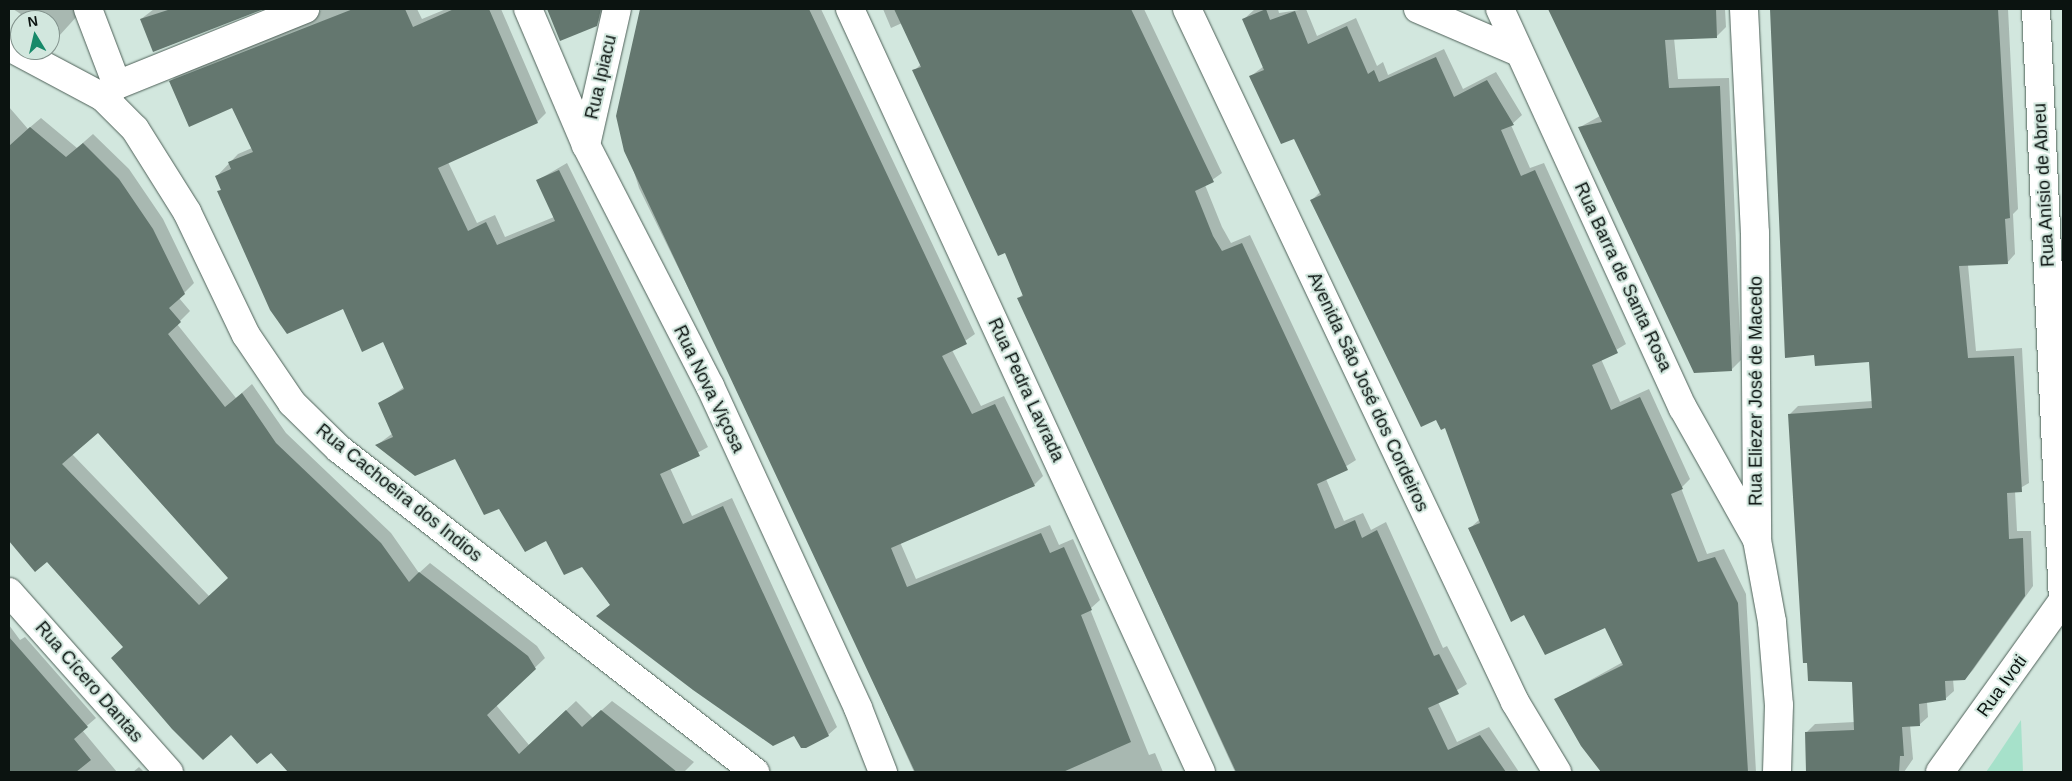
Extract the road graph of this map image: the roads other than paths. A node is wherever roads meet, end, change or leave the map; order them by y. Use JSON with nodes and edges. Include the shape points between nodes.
{"nodes":[{"id":1,"x":88,"y":9,"type":"edge"},
{"id":2,"x":305,"y":9,"type":"edge"},
{"id":3,"x":528,"y":9,"type":"edge"},
{"id":4,"x":617,"y":9,"type":"edge"},
{"id":5,"x":850,"y":9,"type":"edge"},
{"id":6,"x":1187,"y":9,"type":"edge"},
{"id":7,"x":1418,"y":9,"type":"edge"},
{"id":8,"x":1500,"y":9,"type":"edge"},
{"id":9,"x":1744,"y":9,"type":"edge"},
{"id":10,"x":2036,"y":9,"type":"edge"},
{"id":11,"x":9,"y":47,"type":"edge"},
{"id":12,"x":1516,"y":50,"type":"junction"},
{"id":13,"x":110,"y":91,"type":"junction"},
{"id":14,"x":586,"y":145,"type":"junction"},
{"id":15,"x":1757,"y":540,"type":"junction"},
{"id":16,"x":9,"y":592,"type":"edge"},
{"id":17,"x":2063,"y":600,"type":"edge"},
{"id":18,"x":171,"y":771,"type":"edge"},
{"id":19,"x":755,"y":772,"type":"edge"},
{"id":20,"x":883,"y":772,"type":"edge"},
{"id":21,"x":1201,"y":772,"type":"edge"},
{"id":22,"x":1557,"y":772,"type":"edge"},
{"id":23,"x":1777,"y":772,"type":"edge"},
{"id":24,"x":1940,"y":772,"type":"edge"}],
"edges":[{"from":1,"to":13,"type":"street","name":"Rua Cachoeira dos Indios"},
{"from":2,"to":13,"type":"street"},
{"from":3,"to":14,"type":"street","name":"Rua Nova Viçosa"},
{"from":4,"to":14,"type":"street","name":"Rua Ipiacu"},
{"from":5,"to":21,"type":"street","name":"Rua Pedra Lavrada"},
{"from":6,"to":22,"type":"street","name":"Avenida São José dos Cordeiros","via":[[1515,702]]},
{"from":7,"to":12,"type":"street"},
{"from":8,"to":12,"type":"street","name":"Rua Barra de Santa Rosa"},
{"from":9,"to":15,"type":"street","name":"Rua Eliezer José de Macedo","via":[[1755,233]]},
{"from":10,"to":17,"type":"street","name":"Rua Anísio de Abreu"},
{"from":11,"to":13,"type":"street"},
{"from":12,"to":15,"type":"street","name":"Rua Barra de Santa Rosa","via":[[1684,408]]},
{"from":13,"to":19,"type":"street","name":"Rua Cachoeira dos Indios","via":[[158,163],[246,335],[292,403],[339,449]]},
{"from":14,"to":20,"type":"street","name":"Rua Nova Viçosa","via":[[710,386],[858,708]]},
{"from":15,"to":23,"type":"street","name":"Rua Eliezer José de Macedo","via":[[1772,622]]},
{"from":16,"to":18,"type":"street","name":"Rua Cícero Dantas"},
{"from":17,"to":24,"type":"street","name":"Rua Ivoti"}]}
